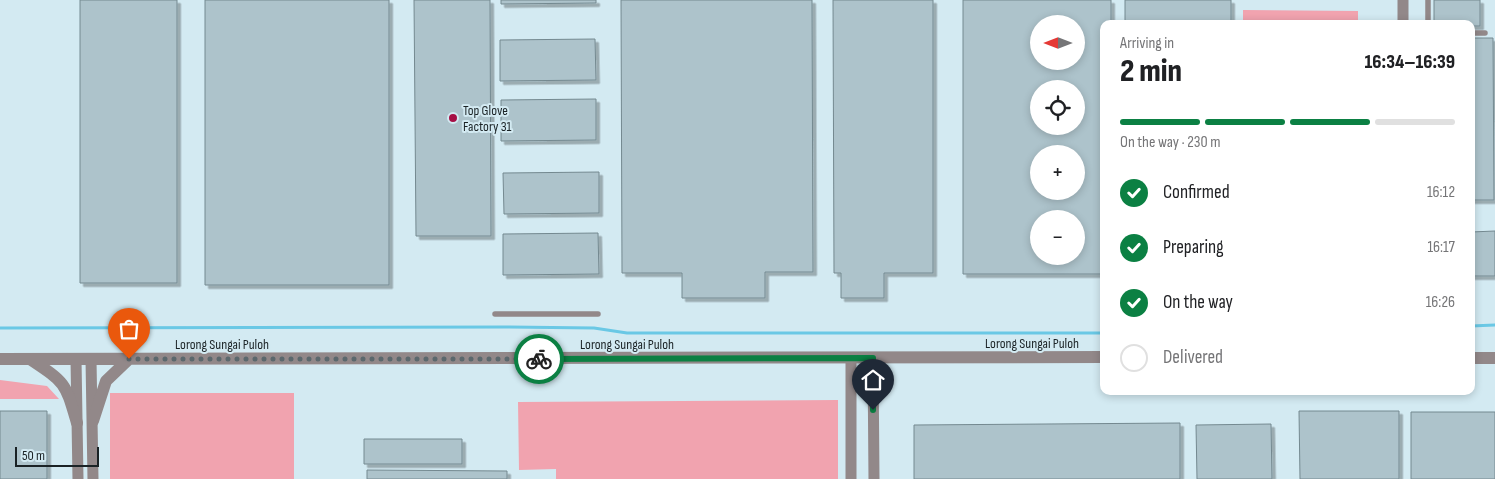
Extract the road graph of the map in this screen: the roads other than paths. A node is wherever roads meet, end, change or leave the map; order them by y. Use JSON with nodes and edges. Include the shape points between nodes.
{"nodes":[{"id":1,"x":1404,"y":0,"type":"edge"},
{"id":2,"x":1428,"y":0,"type":"edge"},
{"id":3,"x":1403,"y":20,"type":"edge"},
{"id":4,"x":1428,"y":20,"type":"edge"},
{"id":5,"x":1475,"y":33,"type":"edge"},
{"id":6,"x":1485,"y":33,"type":"dead end"},
{"id":7,"x":495,"y":314,"type":"dead end"},
{"id":8,"x":598,"y":314,"type":"dead end"},
{"id":9,"x":1100,"y":357,"type":"edge"},
{"id":10,"x":851,"y":358,"type":"junction"},
{"id":11,"x":873,"y":358,"type":"junction"},
{"id":12,"x":1475,"y":358,"type":"edge"},
{"id":13,"x":1495,"y":358,"type":"edge"},
{"id":14,"x":0,"y":359,"type":"edge"},
{"id":15,"x":30,"y":359,"type":"junction"},
{"id":16,"x":76,"y":359,"type":"junction"},
{"id":17,"x":91,"y":359,"type":"junction"},
{"id":18,"x":129,"y":359,"type":"junction"},
{"id":19,"x":93,"y":421,"type":"junction"},
{"id":20,"x":77,"y":423,"type":"junction"},
{"id":21,"x":78,"y":479,"type":"edge"},
{"id":22,"x":93,"y":479,"type":"edge"},
{"id":23,"x":851,"y":479,"type":"edge"},
{"id":24,"x":874,"y":479,"type":"edge"}],
"edges":[{"from":1,"to":3,"type":"street"},
{"from":2,"to":4,"type":"lane"},
{"from":5,"to":6,"type":"lane"},
{"from":7,"to":8,"type":"lane"},
{"from":9,"to":11,"type":"street","name":"Lorong Sungai Puloh"},
{"from":10,"to":11,"type":"street","name":"Lorong Sungai Puloh"},
{"from":10,"to":18,"type":"street","name":"Lorong Sungai Puloh"},
{"from":10,"to":23,"type":"street"},
{"from":11,"to":24,"type":"street"},
{"from":12,"to":13,"type":"street"},
{"from":14,"to":15,"type":"street","name":"Lorong Sungai Puloh"},
{"from":15,"to":16,"type":"street","name":"Lorong Sungai Puloh"},
{"from":15,"to":20,"type":"street","via":[[64,384]]},
{"from":16,"to":17,"type":"street","name":"Lorong Sungai Puloh"},
{"from":16,"to":20,"type":"street"},
{"from":17,"to":18,"type":"street","name":"Lorong Sungai Puloh"},
{"from":17,"to":19,"type":"street"},
{"from":18,"to":19,"type":"street","via":[[106,380]]},
{"from":19,"to":22,"type":"street"},
{"from":20,"to":21,"type":"street"}]}
